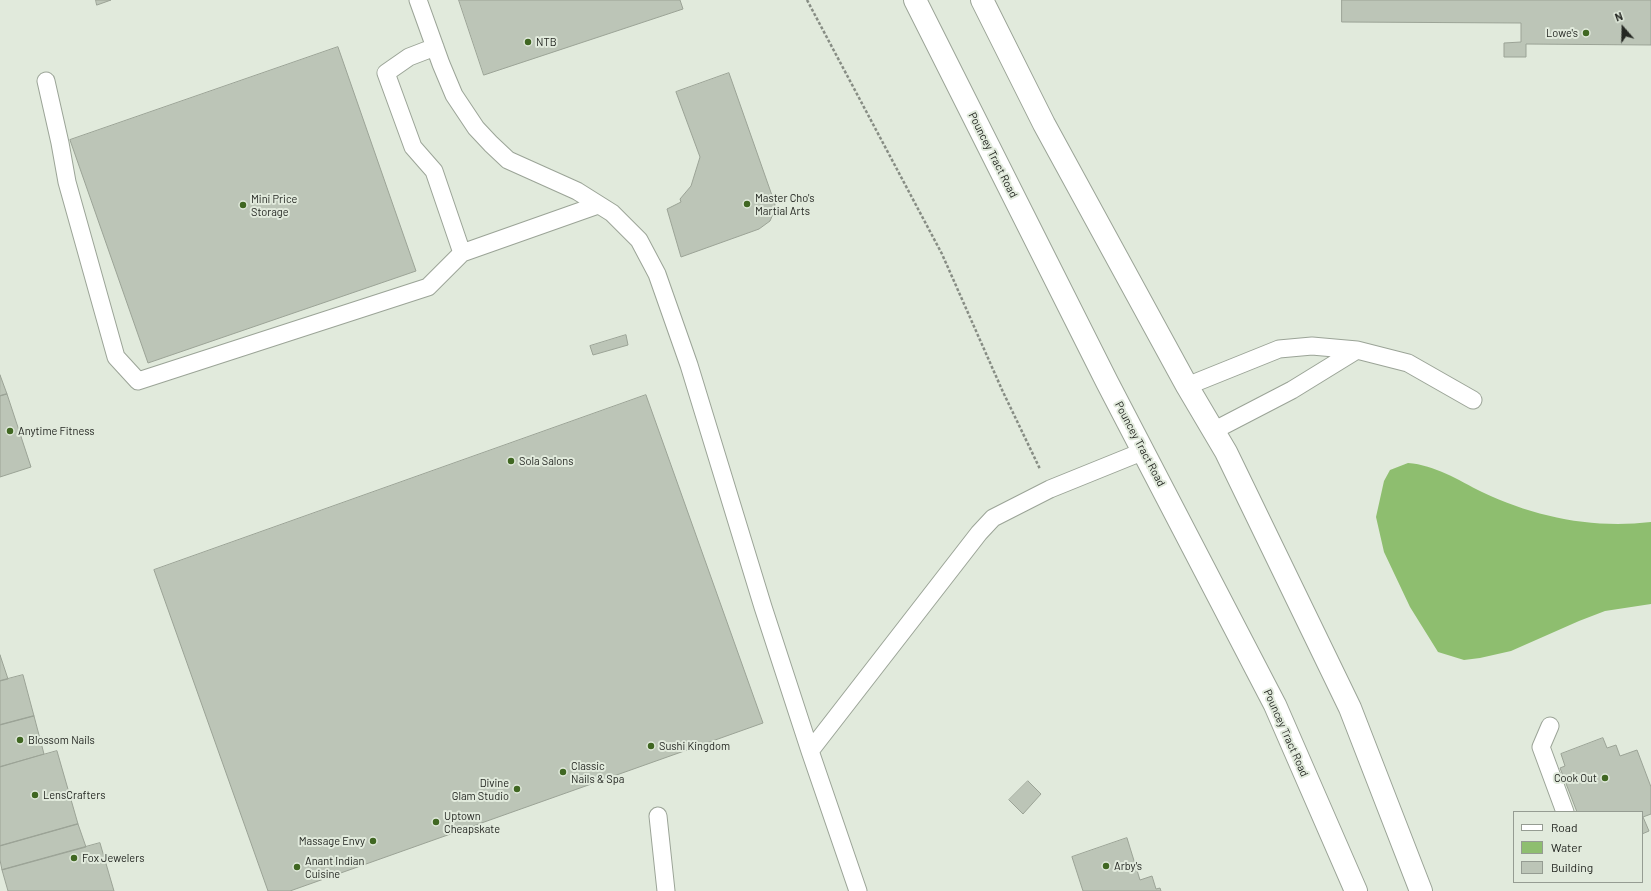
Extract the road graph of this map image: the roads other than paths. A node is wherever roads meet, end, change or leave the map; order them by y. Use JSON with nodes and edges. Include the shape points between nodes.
{"nodes":[{"id":1,"x":418,"y":0,"type":"edge"},
{"id":2,"x":915,"y":0,"type":"edge"},
{"id":3,"x":982,"y":0,"type":"edge"},
{"id":4,"x":435,"y":47,"type":"junction"},
{"id":5,"x":46,"y":81,"type":"dead end"},
{"id":6,"x":598,"y":205,"type":"junction"},
{"id":7,"x":462,"y":253,"type":"junction"},
{"id":8,"x":1358,"y":350,"type":"junction"},
{"id":9,"x":1187,"y":386,"type":"junction"},
{"id":10,"x":1473,"y":400,"type":"dead end"},
{"id":11,"x":1213,"y":431,"type":"junction"},
{"id":12,"x":1144,"y":451,"type":"junction"},
{"id":13,"x":1550,"y":726,"type":"dead end"},
{"id":14,"x":810,"y":751,"type":"junction"},
{"id":15,"x":1566,"y":811,"type":"edge"},
{"id":16,"x":658,"y":816,"type":"dead end"},
{"id":17,"x":666,"y":891,"type":"edge"},
{"id":18,"x":858,"y":891,"type":"edge"},
{"id":19,"x":1356,"y":891,"type":"edge"},
{"id":20,"x":1421,"y":891,"type":"edge"}],
"edges":[{"from":1,"to":4,"type":"lane"},
{"from":2,"to":12,"type":"main road","name":"Pouncey Tract Road"},
{"from":3,"to":9,"type":"main road","via":[[1044,124]]},
{"from":4,"to":6,"type":"lane","via":[[454,95],[476,128],[491,144],[508,160],[576,191]]},
{"from":4,"to":7,"type":"lane","via":[[409,56],[386,73],[413,147],[434,170]]},
{"from":5,"to":7,"type":"lane","via":[[67,182],[116,357],[138,381],[428,287]]},
{"from":6,"to":7,"type":"lane"},
{"from":6,"to":14,"type":"lane","via":[[612,213],[639,240],[657,274],[689,365]]},
{"from":8,"to":9,"type":"lane","via":[[1312,346],[1279,349]]},
{"from":8,"to":10,"type":"lane","via":[[1408,363]]},
{"from":8,"to":11,"type":"lane","via":[[1292,390]]},
{"from":9,"to":11,"type":"main road"},
{"from":11,"to":20,"type":"main road","via":[[1226,452],[1350,708]]},
{"from":12,"to":14,"type":"lane","via":[[1050,489],[993,518]]},
{"from":12,"to":19,"type":"main road","name":"Pouncey Tract Road","via":[[1276,706]]},
{"from":13,"to":15,"type":"lane","via":[[1541,747]]},
{"from":14,"to":18,"type":"lane"},
{"from":16,"to":17,"type":"lane"}]}
